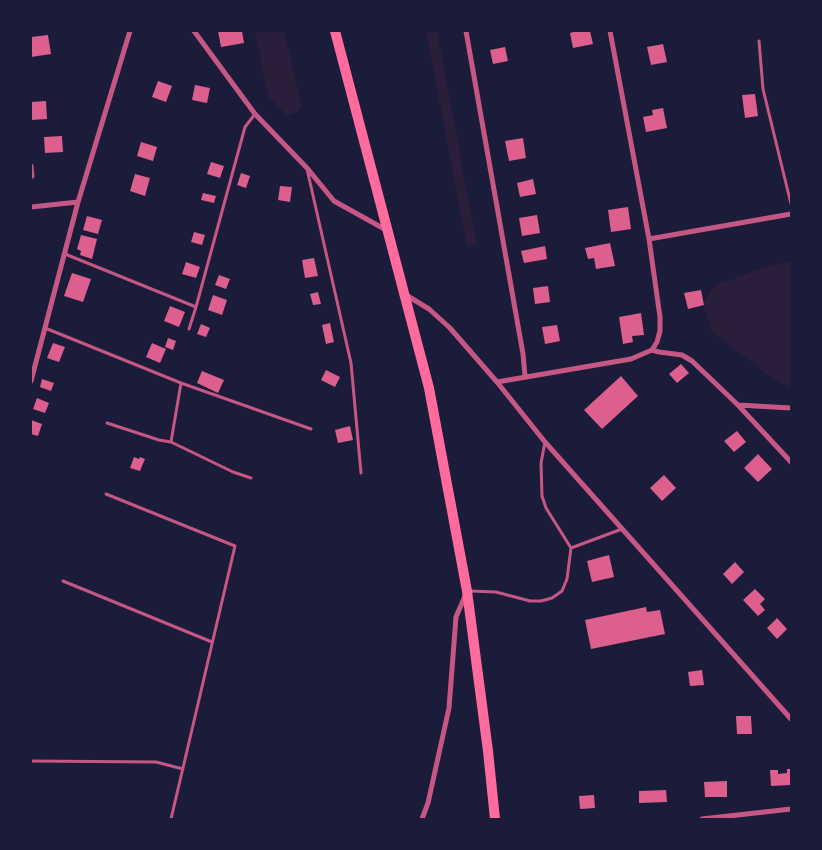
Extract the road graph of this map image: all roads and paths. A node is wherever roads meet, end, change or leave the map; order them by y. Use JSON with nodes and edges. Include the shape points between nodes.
{"nodes":[{"id":1,"x":130,"y":31,"type":"edge"},
{"id":2,"x":194,"y":31,"type":"edge"},
{"id":3,"x":335,"y":31,"type":"edge"},
{"id":4,"x":466,"y":31,"type":"edge"},
{"id":5,"x":610,"y":31,"type":"edge"},
{"id":6,"x":759,"y":41,"type":"dead end"},
{"id":7,"x":255,"y":114,"type":"junction"},
{"id":8,"x":31,"y":166,"type":"edge"},
{"id":9,"x":307,"y":168,"type":"junction"},
{"id":10,"x":32,"y":176,"type":"edge"},
{"id":11,"x":78,"y":202,"type":"junction"},
{"id":12,"x":791,"y":204,"type":"edge"},
{"id":13,"x":31,"y":207,"type":"edge"},
{"id":14,"x":791,"y":214,"type":"edge"},
{"id":15,"x":388,"y":231,"type":"junction"},
{"id":16,"x":649,"y":239,"type":"junction"},
{"id":17,"x":65,"y":254,"type":"junction"},
{"id":18,"x":405,"y":295,"type":"junction"},
{"id":19,"x":196,"y":307,"type":"junction"},
{"id":20,"x":45,"y":328,"type":"junction"},
{"id":21,"x":189,"y":329,"type":"dead end"},
{"id":22,"x":652,"y":350,"type":"junction"},
{"id":23,"x":525,"y":376,"type":"junction"},
{"id":24,"x":31,"y":381,"type":"edge"},
{"id":25,"x":497,"y":382,"type":"junction"},
{"id":26,"x":181,"y":383,"type":"junction"},
{"id":27,"x":738,"y":404,"type":"junction"},
{"id":28,"x":791,"y":408,"type":"edge"},
{"id":29,"x":107,"y":423,"type":"dead end"},
{"id":30,"x":311,"y":429,"type":"dead end"},
{"id":31,"x":171,"y":442,"type":"junction"},
{"id":32,"x":545,"y":442,"type":"junction"},
{"id":33,"x":791,"y":462,"type":"edge"},
{"id":34,"x":361,"y":473,"type":"dead end"},
{"id":35,"x":251,"y":478,"type":"dead end"},
{"id":36,"x":106,"y":494,"type":"dead end"},
{"id":37,"x":622,"y":529,"type":"junction"},
{"id":38,"x":571,"y":548,"type":"junction"},
{"id":39,"x":63,"y":581,"type":"dead end"},
{"id":40,"x":467,"y":591,"type":"junction"},
{"id":41,"x":212,"y":642,"type":"junction"},
{"id":42,"x":791,"y":719,"type":"edge"},
{"id":43,"x":31,"y":761,"type":"edge"},
{"id":44,"x":183,"y":769,"type":"junction"},
{"id":45,"x":791,"y":809,"type":"edge"},
{"id":46,"x":171,"y":819,"type":"edge"},
{"id":47,"x":422,"y":819,"type":"edge"},
{"id":48,"x":494,"y":819,"type":"edge"},
{"id":49,"x":702,"y":819,"type":"edge"}],
"edges":[{"from":1,"to":11,"type":"street"},
{"from":2,"to":7,"type":"street"},
{"from":3,"to":15,"type":"main road"},
{"from":4,"to":23,"type":"street"},
{"from":5,"to":16,"type":"street"},
{"from":6,"to":12,"type":"lane","via":[[763,89]]},
{"from":7,"to":9,"type":"street"},
{"from":7,"to":19,"type":"lane","via":[[245,127]]},
{"from":8,"to":10,"type":"street"},
{"from":9,"to":15,"type":"street","via":[[334,201]]},
{"from":9,"to":34,"type":"lane","via":[[351,363]]},
{"from":11,"to":13,"type":"street"},
{"from":11,"to":17,"type":"street"},
{"from":14,"to":16,"type":"street"},
{"from":15,"to":18,"type":"main road"},
{"from":16,"to":22,"type":"street","via":[[660,317],[660,331]]},
{"from":17,"to":19,"type":"lane"},
{"from":17,"to":20,"type":"street"},
{"from":18,"to":25,"type":"street","via":[[429,309],[450,328]]},
{"from":18,"to":40,"type":"main road","via":[[429,388]]},
{"from":19,"to":21,"type":"lane"},
{"from":20,"to":24,"type":"street"},
{"from":20,"to":26,"type":"lane"},
{"from":22,"to":23,"type":"street","via":[[631,359]]},
{"from":22,"to":27,"type":"street","via":[[682,355],[692,361]]},
{"from":23,"to":25,"type":"street"},
{"from":25,"to":32,"type":"street"},
{"from":26,"to":30,"type":"lane"},
{"from":26,"to":31,"type":"lane"},
{"from":27,"to":28,"type":"street"},
{"from":27,"to":33,"type":"street"},
{"from":29,"to":31,"type":"lane"},
{"from":31,"to":35,"type":"lane"},
{"from":32,"to":37,"type":"street"},
{"from":32,"to":38,"type":"lane","via":[[541,463],[542,496]]},
{"from":36,"to":41,"type":"lane","via":[[235,546]]},
{"from":37,"to":38,"type":"lane"},
{"from":37,"to":42,"type":"street"},
{"from":38,"to":40,"type":"lane","via":[[567,579],[562,592],[552,598],[530,601],[496,592]]},
{"from":39,"to":41,"type":"lane"},
{"from":40,"to":47,"type":"street","via":[[456,617],[449,708]]},
{"from":40,"to":48,"type":"main road"},
{"from":41,"to":44,"type":"lane"},
{"from":43,"to":44,"type":"lane","via":[[156,762]]},
{"from":44,"to":46,"type":"lane"},
{"from":45,"to":49,"type":"street"}]}
